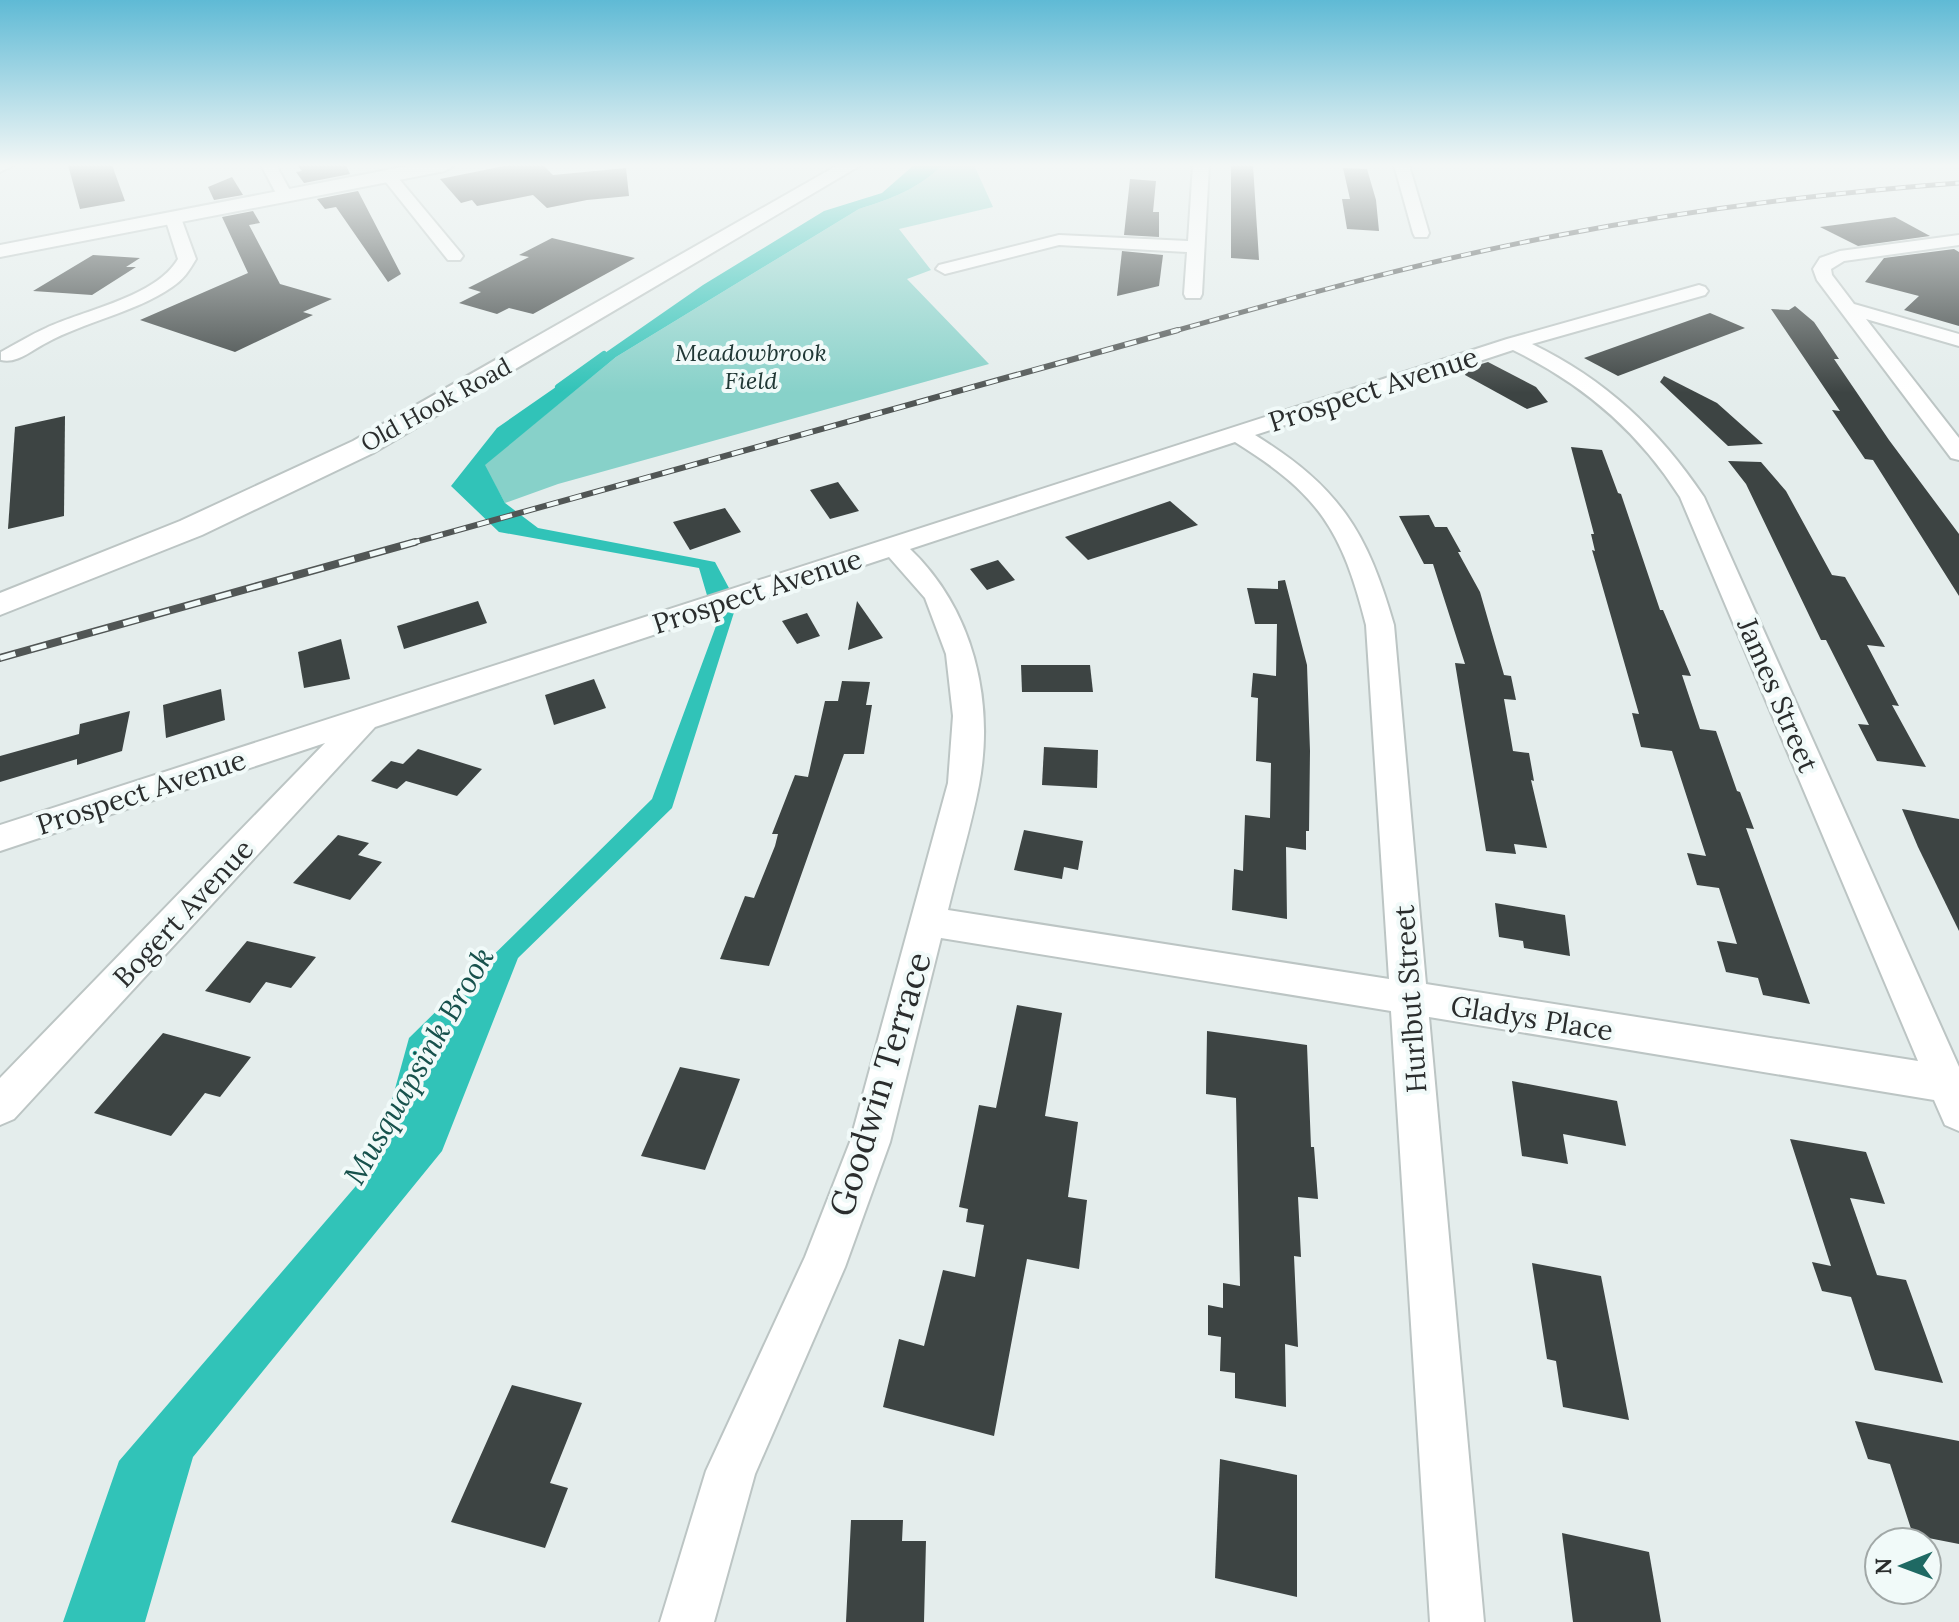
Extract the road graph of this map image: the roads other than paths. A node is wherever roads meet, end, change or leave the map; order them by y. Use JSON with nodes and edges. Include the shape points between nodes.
{"nodes":[{"id":1,"x":54,"y":241,"type":"edge"},
{"id":2,"x":181,"y":241,"type":"edge"},
{"id":3,"x":442,"y":241,"type":"edge"},
{"id":4,"x":721,"y":241,"type":"edge"},
{"id":5,"x":1056,"y":241,"type":"edge"},
{"id":6,"x":1073,"y":241,"type":"edge"},
{"id":7,"x":1196,"y":241,"type":"edge"},
{"id":8,"x":1954,"y":241,"type":"edge"},
{"id":9,"x":1196,"y":247,"type":"junction"},
{"id":10,"x":0,"y":251,"type":"edge"},
{"id":11,"x":454,"y":256,"type":"dead end"},
{"id":12,"x":945,"y":269,"type":"dead end"},
{"id":13,"x":1699,"y":291,"type":"dead end"},
{"id":14,"x":1193,"y":294,"type":"dead end"},
{"id":15,"x":1848,"y":308,"type":"junction"},
{"id":16,"x":1959,"y":340,"type":"edge"},
{"id":17,"x":1514,"y":343,"type":"junction"},
{"id":18,"x":8,"y":356,"type":"dead end"},
{"id":19,"x":1237,"y":434,"type":"junction"},
{"id":20,"x":1959,"y":453,"type":"edge"},
{"id":21,"x":893,"y":547,"type":"junction"},
{"id":22,"x":0,"y":605,"type":"edge"},
{"id":23,"x":366,"y":720,"type":"junction"},
{"id":24,"x":0,"y":838,"type":"edge"},
{"id":25,"x":928,"y":921,"type":"junction"},
{"id":26,"x":1410,"y":998,"type":"junction"},
{"id":27,"x":1953,"y":1098,"type":"edge"},
{"id":28,"x":0,"y":1106,"type":"edge"},
{"id":29,"x":687,"y":1622,"type":"edge"},
{"id":30,"x":1457,"y":1622,"type":"edge"}],
"edges":[{"from":1,"to":10,"type":"main road"},
{"from":2,"to":18,"type":"street","via":[[187,259],[177,275]]},
{"from":3,"to":11,"type":"street"},
{"from":4,"to":22,"type":"main road","name":"Old Hook Road","via":[[363,447],[191,528]]},
{"from":5,"to":12,"type":"street"},
{"from":6,"to":9,"type":"street"},
{"from":7,"to":9,"type":"street"},
{"from":8,"to":15,"type":"street","via":[[1826,262],[1823,276]]},
{"from":9,"to":14,"type":"street"},
{"from":13,"to":17,"type":"street","name":"Prospect Avenue"},
{"from":15,"to":16,"type":"street"},
{"from":15,"to":20,"type":"street"},
{"from":17,"to":19,"type":"street","name":"Prospect Avenue"},
{"from":17,"to":27,"type":"street","name":"James Street","via":[[1560,365],[1625,413],[1675,469],[1692,497]]},
{"from":19,"to":21,"type":"street","name":"Prospect Avenue"},
{"from":19,"to":26,"type":"street","name":"Hurlbut Street","via":[[1316,487],[1354,545],[1370,583],[1380,625]]},
{"from":21,"to":23,"type":"street","name":"Prospect Avenue"},
{"from":21,"to":25,"type":"street","name":"Goodwin Terrace","via":[[931,584],[945,610],[961,652],[968,692],[964,783]]},
{"from":23,"to":24,"type":"street","name":"Prospect Avenue"},
{"from":23,"to":28,"type":"street","name":"Bogert Avenue"},
{"from":25,"to":26,"type":"street","name":"Gladys Place"},
{"from":25,"to":29,"type":"street","name":"Goodwin Terrace","via":[[870,1142],[823,1267],[731,1471]]},
{"from":26,"to":27,"type":"street","name":"Gladys Place"},
{"from":26,"to":30,"type":"street","name":"Hurlbut Street"}]}
